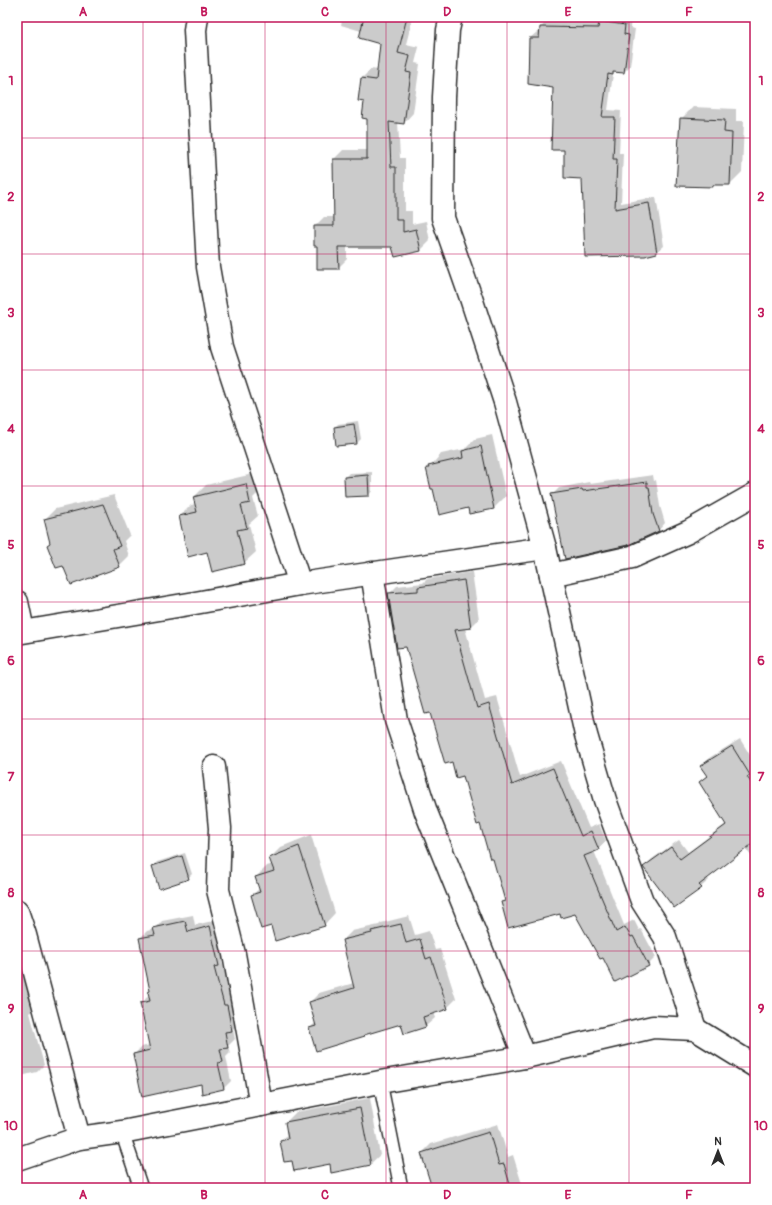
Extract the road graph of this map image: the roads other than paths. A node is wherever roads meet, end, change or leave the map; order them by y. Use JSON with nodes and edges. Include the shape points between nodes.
{"nodes":[{"id":1,"x":197,"y":17,"type":"edge"},
{"id":2,"x":451,"y":17,"type":"edge"},
{"id":3,"x":755,"y":494,"type":"edge"},
{"id":4,"x":545,"y":548,"type":"junction"},
{"id":5,"x":372,"y":573,"type":"junction"},
{"id":6,"x":551,"y":575,"type":"junction"},
{"id":7,"x":300,"y":584,"type":"junction"},
{"id":8,"x":17,"y":602,"type":"edge"},
{"id":9,"x":20,"y":632,"type":"edge"},
{"id":10,"x":214,"y":767,"type":"dead end"},
{"id":11,"x":17,"y":911,"type":"edge"},
{"id":12,"x":695,"y":1029,"type":"junction"},
{"id":13,"x":525,"y":1057,"type":"junction"},
{"id":14,"x":755,"y":1066,"type":"edge"},
{"id":15,"x":380,"y":1082,"type":"junction"},
{"id":16,"x":261,"y":1105,"type":"junction"},
{"id":17,"x":122,"y":1132,"type":"junction"},
{"id":18,"x":79,"y":1138,"type":"junction"},
{"id":19,"x":17,"y":1159,"type":"edge"},
{"id":20,"x":141,"y":1188,"type":"edge"},
{"id":21,"x":401,"y":1188,"type":"edge"}],
"edges":[{"from":1,"to":7,"type":"street","via":[[195,30],[208,266],[222,347]]},
{"from":2,"to":4,"type":"street","via":[[444,97],[444,218],[505,402]]},
{"from":3,"to":6,"type":"street","via":[[688,532],[632,557]]},
{"from":4,"to":5,"type":"street"},
{"from":4,"to":6,"type":"street"},
{"from":5,"to":7,"type":"street"},
{"from":5,"to":13,"type":"street","via":[[396,720],[426,812]]},
{"from":6,"to":12,"type":"street","via":[[586,735],[605,800],[642,901],[665,937]]},
{"from":7,"to":9,"type":"street"},
{"from":8,"to":9,"type":"street"},
{"from":10,"to":16,"type":"street","via":[[220,828],[218,890],[234,954]]},
{"from":11,"to":18,"type":"street"},
{"from":12,"to":13,"type":"street","via":[[653,1027]]},
{"from":12,"to":14,"type":"street"},
{"from":13,"to":15,"type":"street"},
{"from":15,"to":16,"type":"street"},
{"from":15,"to":21,"type":"lane"},
{"from":16,"to":17,"type":"street"},
{"from":17,"to":18,"type":"street"},
{"from":17,"to":20,"type":"lane"},
{"from":18,"to":19,"type":"street"}]}
